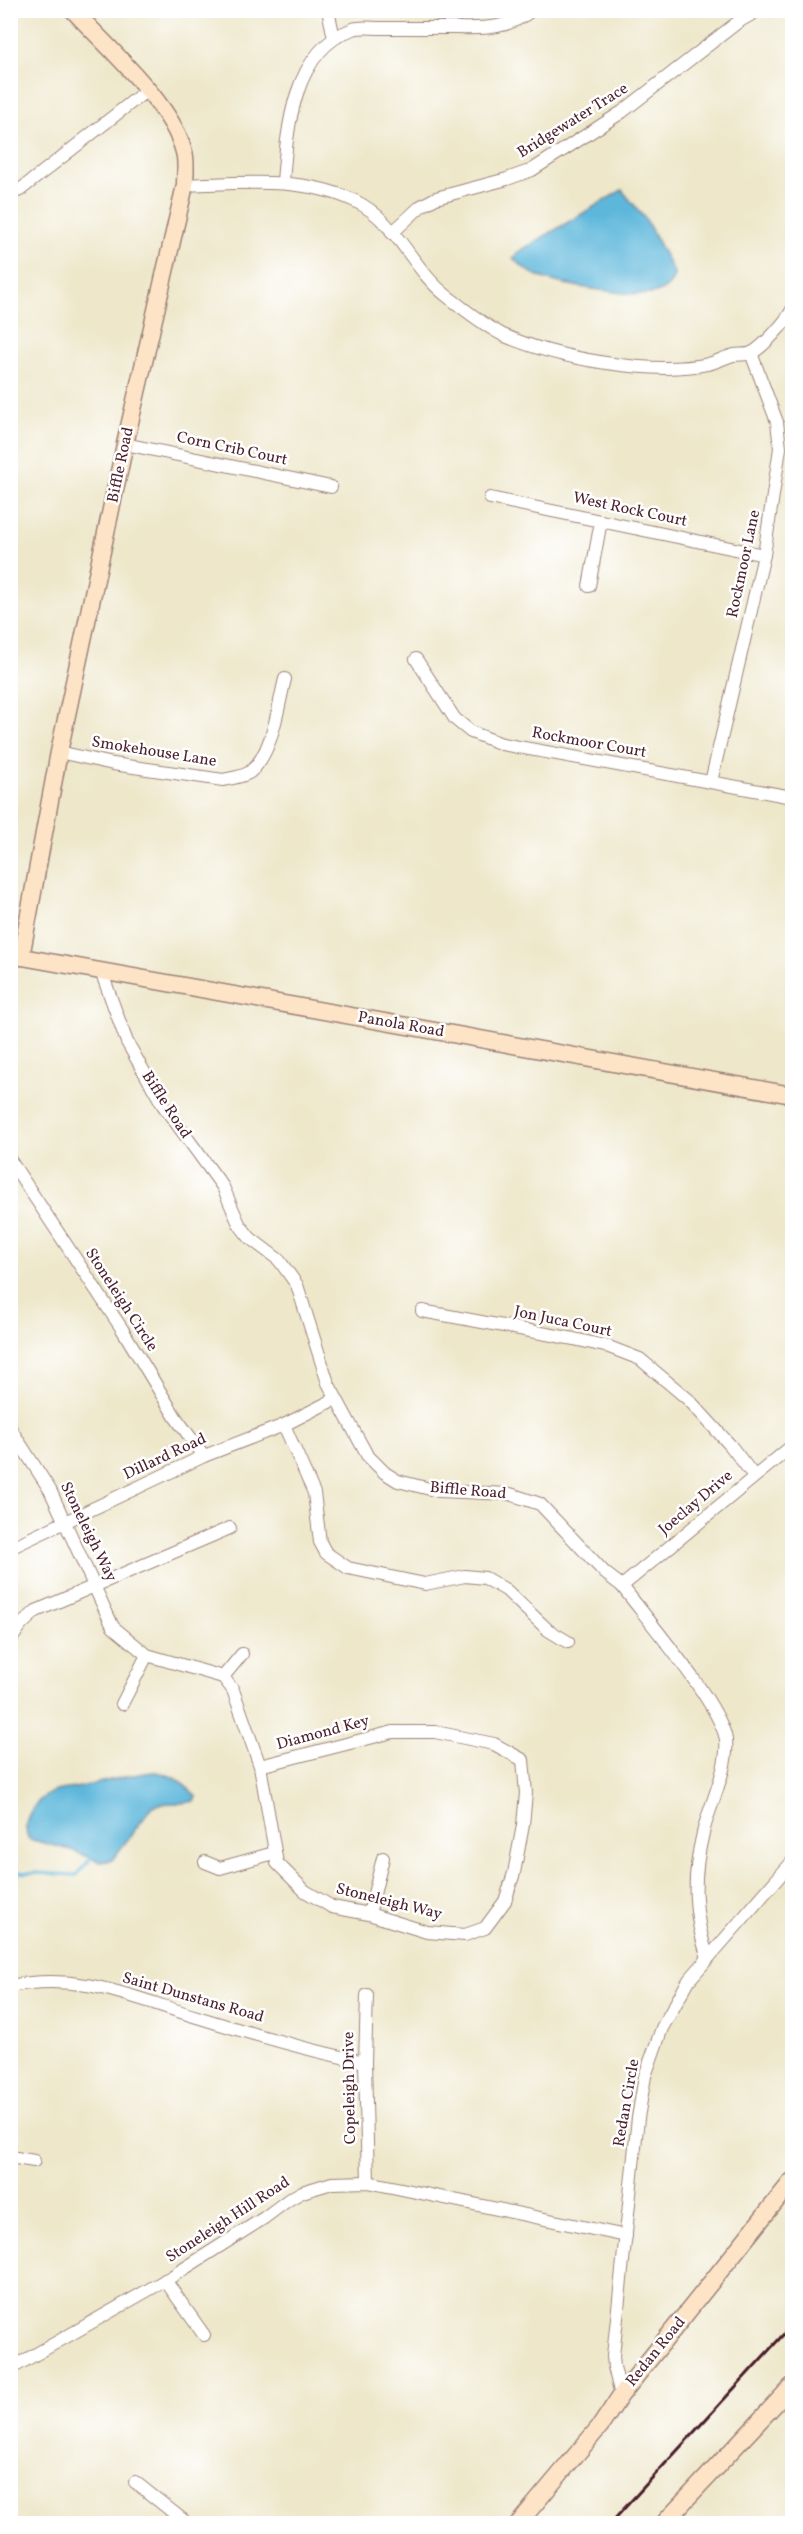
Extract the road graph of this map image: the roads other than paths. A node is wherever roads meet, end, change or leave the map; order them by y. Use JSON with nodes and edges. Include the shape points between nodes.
{"nodes":[{"id":1,"x":74,"y":10,"type":"edge"},
{"id":2,"x":328,"y":10,"type":"edge"},
{"id":3,"x":532,"y":10,"type":"edge"},
{"id":4,"x":759,"y":10,"type":"edge"},
{"id":5,"x":334,"y":38,"type":"junction"},
{"id":6,"x":147,"y":90,"type":"junction"},
{"id":7,"x":283,"y":182,"type":"junction"},
{"id":8,"x":185,"y":185,"type":"junction"},
{"id":9,"x":10,"y":194,"type":"edge"},
{"id":10,"x":392,"y":233,"type":"junction"},
{"id":11,"x":792,"y":310,"type":"edge"},
{"id":12,"x":751,"y":353,"type":"junction"},
{"id":13,"x":125,"y":444,"type":"junction"},
{"id":14,"x":331,"y":487,"type":"dead end"},
{"id":15,"x":490,"y":498,"type":"dead end"},
{"id":16,"x":601,"y":521,"type":"junction"},
{"id":17,"x":764,"y":555,"type":"junction"},
{"id":18,"x":589,"y":586,"type":"dead end"},
{"id":19,"x":416,"y":659,"type":"dead end"},
{"id":20,"x":285,"y":679,"type":"dead end"},
{"id":21,"x":58,"y":752,"type":"junction"},
{"id":22,"x":711,"y":783,"type":"junction"},
{"id":23,"x":792,"y":797,"type":"edge"},
{"id":24,"x":16,"y":955,"type":"edge"},
{"id":25,"x":101,"y":971,"type":"junction"},
{"id":26,"x":792,"y":1095,"type":"edge"},
{"id":27,"x":10,"y":1160,"type":"edge"},
{"id":28,"x":422,"y":1311,"type":"dead end"},
{"id":29,"x":335,"y":1400,"type":"junction"},
{"id":30,"x":284,"y":1425,"type":"junction"},
{"id":31,"x":10,"y":1428,"type":"edge"},
{"id":32,"x":792,"y":1446,"type":"edge"},
{"id":33,"x":204,"y":1456,"type":"junction"},
{"id":34,"x":754,"y":1476,"type":"junction"},
{"id":35,"x":66,"y":1522,"type":"junction"},
{"id":36,"x":230,"y":1528,"type":"dead end"},
{"id":37,"x":10,"y":1548,"type":"edge"},
{"id":38,"x":96,"y":1586,"type":"junction"},
{"id":39,"x":622,"y":1586,"type":"junction"},
{"id":40,"x":10,"y":1641,"type":"edge"},
{"id":41,"x":568,"y":1642,"type":"dead end"},
{"id":42,"x":242,"y":1654,"type":"dead end"},
{"id":43,"x":147,"y":1655,"type":"junction"},
{"id":44,"x":223,"y":1677,"type":"junction"},
{"id":45,"x":122,"y":1704,"type":"dead end"},
{"id":46,"x":393,"y":1732,"type":"joint"},
{"id":47,"x":260,"y":1766,"type":"junction"},
{"id":48,"x":274,"y":1853,"type":"junction"},
{"id":49,"x":383,"y":1858,"type":"dead end"},
{"id":50,"x":205,"y":1862,"type":"dead end"},
{"id":51,"x":792,"y":1862,"type":"edge"},
{"id":52,"x":369,"y":1914,"type":"junction"},
{"id":53,"x":708,"y":1958,"type":"junction"},
{"id":54,"x":10,"y":1986,"type":"edge"},
{"id":55,"x":367,"y":1995,"type":"dead end"},
{"id":56,"x":365,"y":2062,"type":"junction"},
{"id":57,"x":10,"y":2157,"type":"edge"},
{"id":58,"x":34,"y":2161,"type":"dead end"},
{"id":59,"x":792,"y":2181,"type":"edge"},
{"id":60,"x":368,"y":2182,"type":"junction"},
{"id":61,"x":626,"y":2236,"type":"junction"},
{"id":62,"x":165,"y":2280,"type":"junction"},
{"id":63,"x":204,"y":2335,"type":"dead end"},
{"id":64,"x":10,"y":2369,"type":"edge"},
{"id":65,"x":792,"y":2386,"type":"edge"},
{"id":66,"x":621,"y":2395,"type":"junction"},
{"id":67,"x":135,"y":2482,"type":"dead end"},
{"id":68,"x":188,"y":2523,"type":"edge"},
{"id":69,"x":518,"y":2523,"type":"edge"},
{"id":70,"x":663,"y":2523,"type":"edge"}],
"edges":[{"from":1,"to":6,"type":"main road","name":"Biffle Road"},
{"from":2,"to":5,"type":"street"},
{"from":3,"to":5,"type":"street","via":[[507,25],[484,29],[355,28]]},
{"from":4,"to":10,"type":"street","name":"Bridgewater Trace","via":[[622,112],[532,170],[435,198]]},
{"from":5,"to":7,"type":"street","via":[[312,60],[299,89],[287,134]]},
{"from":6,"to":8,"type":"main road","name":"Biffle Road","via":[[175,127],[185,154]]},
{"from":6,"to":9,"type":"street"},
{"from":7,"to":8,"type":"street"},
{"from":7,"to":10,"type":"street","via":[[322,188],[356,201],[380,218]]},
{"from":8,"to":13,"type":"main road","name":"Biffle Road"},
{"from":10,"to":12,"type":"street","via":[[444,293],[501,334],[532,346],[598,362],[659,366],[707,364]]},
{"from":11,"to":12,"type":"street"},
{"from":12,"to":17,"type":"street","name":"Rockmoor Lane","via":[[777,422],[780,448]]},
{"from":13,"to":14,"type":"street","name":"Corn Crib Court"},
{"from":13,"to":21,"type":"main road","name":"Biffle Road"},
{"from":15,"to":16,"type":"street","name":"West Rock Court"},
{"from":16,"to":17,"type":"street","name":"West Rock Court"},
{"from":16,"to":18,"type":"street"},
{"from":17,"to":22,"type":"street","name":"Rockmoor Lane"},
{"from":19,"to":22,"type":"street","name":"Rockmoor Court","via":[[455,719],[471,732],[502,744]]},
{"from":20,"to":21,"type":"street","name":"Smokehouse Lane","via":[[266,753],[250,772],[238,777],[223,780]]},
{"from":21,"to":24,"type":"main road","name":"Biffle Road"},
{"from":22,"to":23,"type":"street","name":"Rockmoor Court"},
{"from":24,"to":25,"type":"main road","name":"Panola Road"},
{"from":25,"to":26,"type":"main road","name":"Panola Road"},
{"from":25,"to":29,"type":"street","name":"Biffle Road","via":[[127,1042],[163,1105],[223,1187],[239,1224],[250,1238],[279,1260],[297,1285]]},
{"from":27,"to":33,"type":"street","name":"Stoneleigh Circle"},
{"from":28,"to":34,"type":"street","name":"Jon Juca Court","via":[[583,1341],[640,1359],[689,1400]]},
{"from":29,"to":30,"type":"street","name":"Dillard Road"},
{"from":29,"to":39,"type":"street","name":"Biffle Road","via":[[367,1455],[385,1473],[398,1481],[438,1491],[510,1494],[540,1504]]},
{"from":30,"to":33,"type":"street","name":"Dillard Road"},
{"from":30,"to":41,"type":"street","via":[[314,1493],[320,1542],[326,1553],[348,1568],[425,1584],[465,1576],[484,1578],[506,1590],[548,1630]]},
{"from":31,"to":35,"type":"street","name":"Stoneleigh Way"},
{"from":32,"to":34,"type":"street","name":"Joeclay Drive"},
{"from":33,"to":35,"type":"street","name":"Dillard Road"},
{"from":34,"to":39,"type":"street","name":"Joeclay Drive"},
{"from":35,"to":37,"type":"street","name":"Dillard Road"},
{"from":35,"to":38,"type":"street","name":"Stoneleigh Way"},
{"from":36,"to":38,"type":"street"},
{"from":38,"to":40,"type":"street","via":[[36,1611]]},
{"from":38,"to":43,"type":"street","name":"Stoneleigh Way","via":[[113,1627]]},
{"from":39,"to":53,"type":"street","name":"Biffle Road","via":[[707,1699],[726,1741],[722,1775],[703,1832],[697,1867],[698,1929]]},
{"from":42,"to":44,"type":"street"},
{"from":43,"to":44,"type":"street","name":"Stoneleigh Way"},
{"from":43,"to":45,"type":"street"},
{"from":44,"to":47,"type":"street","name":"Stoneleigh Way","via":[[233,1690]]},
{"from":46,"to":47,"type":"street","name":"Diamond Key"},
{"from":46,"to":52,"type":"street","name":"Stoneleigh Way","via":[[435,1732],[494,1744],[523,1760],[523,1825],[505,1901],[485,1928],[465,1935],[427,1932]]},
{"from":47,"to":48,"type":"street","name":"Stoneleigh Way"},
{"from":48,"to":50,"type":"street","via":[[220,1868]]},
{"from":48,"to":52,"type":"street","name":"Stoneleigh Way","via":[[277,1863],[305,1891],[332,1906]]},
{"from":49,"to":52,"type":"street"},
{"from":51,"to":53,"type":"street","name":"Redan Circle"},
{"from":53,"to":61,"type":"street","name":"Redan Circle","via":[[671,2007],[645,2076]]},
{"from":54,"to":56,"type":"street","name":"Saint Dunstans Road","via":[[50,1980],[96,1986]]},
{"from":55,"to":56,"type":"street","name":"Copeleigh Drive"},
{"from":56,"to":60,"type":"street","name":"Copeleigh Drive"},
{"from":57,"to":58,"type":"street"},
{"from":59,"to":66,"type":"main road","name":"Redan Road"},
{"from":60,"to":61,"type":"street","name":"Stoneleigh Hill Road"},
{"from":60,"to":62,"type":"street","name":"Stoneleigh Hill Road","via":[[332,2183],[302,2192]]},
{"from":61,"to":66,"type":"street","name":"Redan Circle","via":[[613,2356]]},
{"from":62,"to":63,"type":"street"},
{"from":62,"to":64,"type":"street","name":"Stoneleigh Hill Road"},
{"from":65,"to":70,"type":"main road"},
{"from":66,"to":69,"type":"main road","name":"Redan Road","via":[[601,2425]]},
{"from":67,"to":68,"type":"street"}]}
